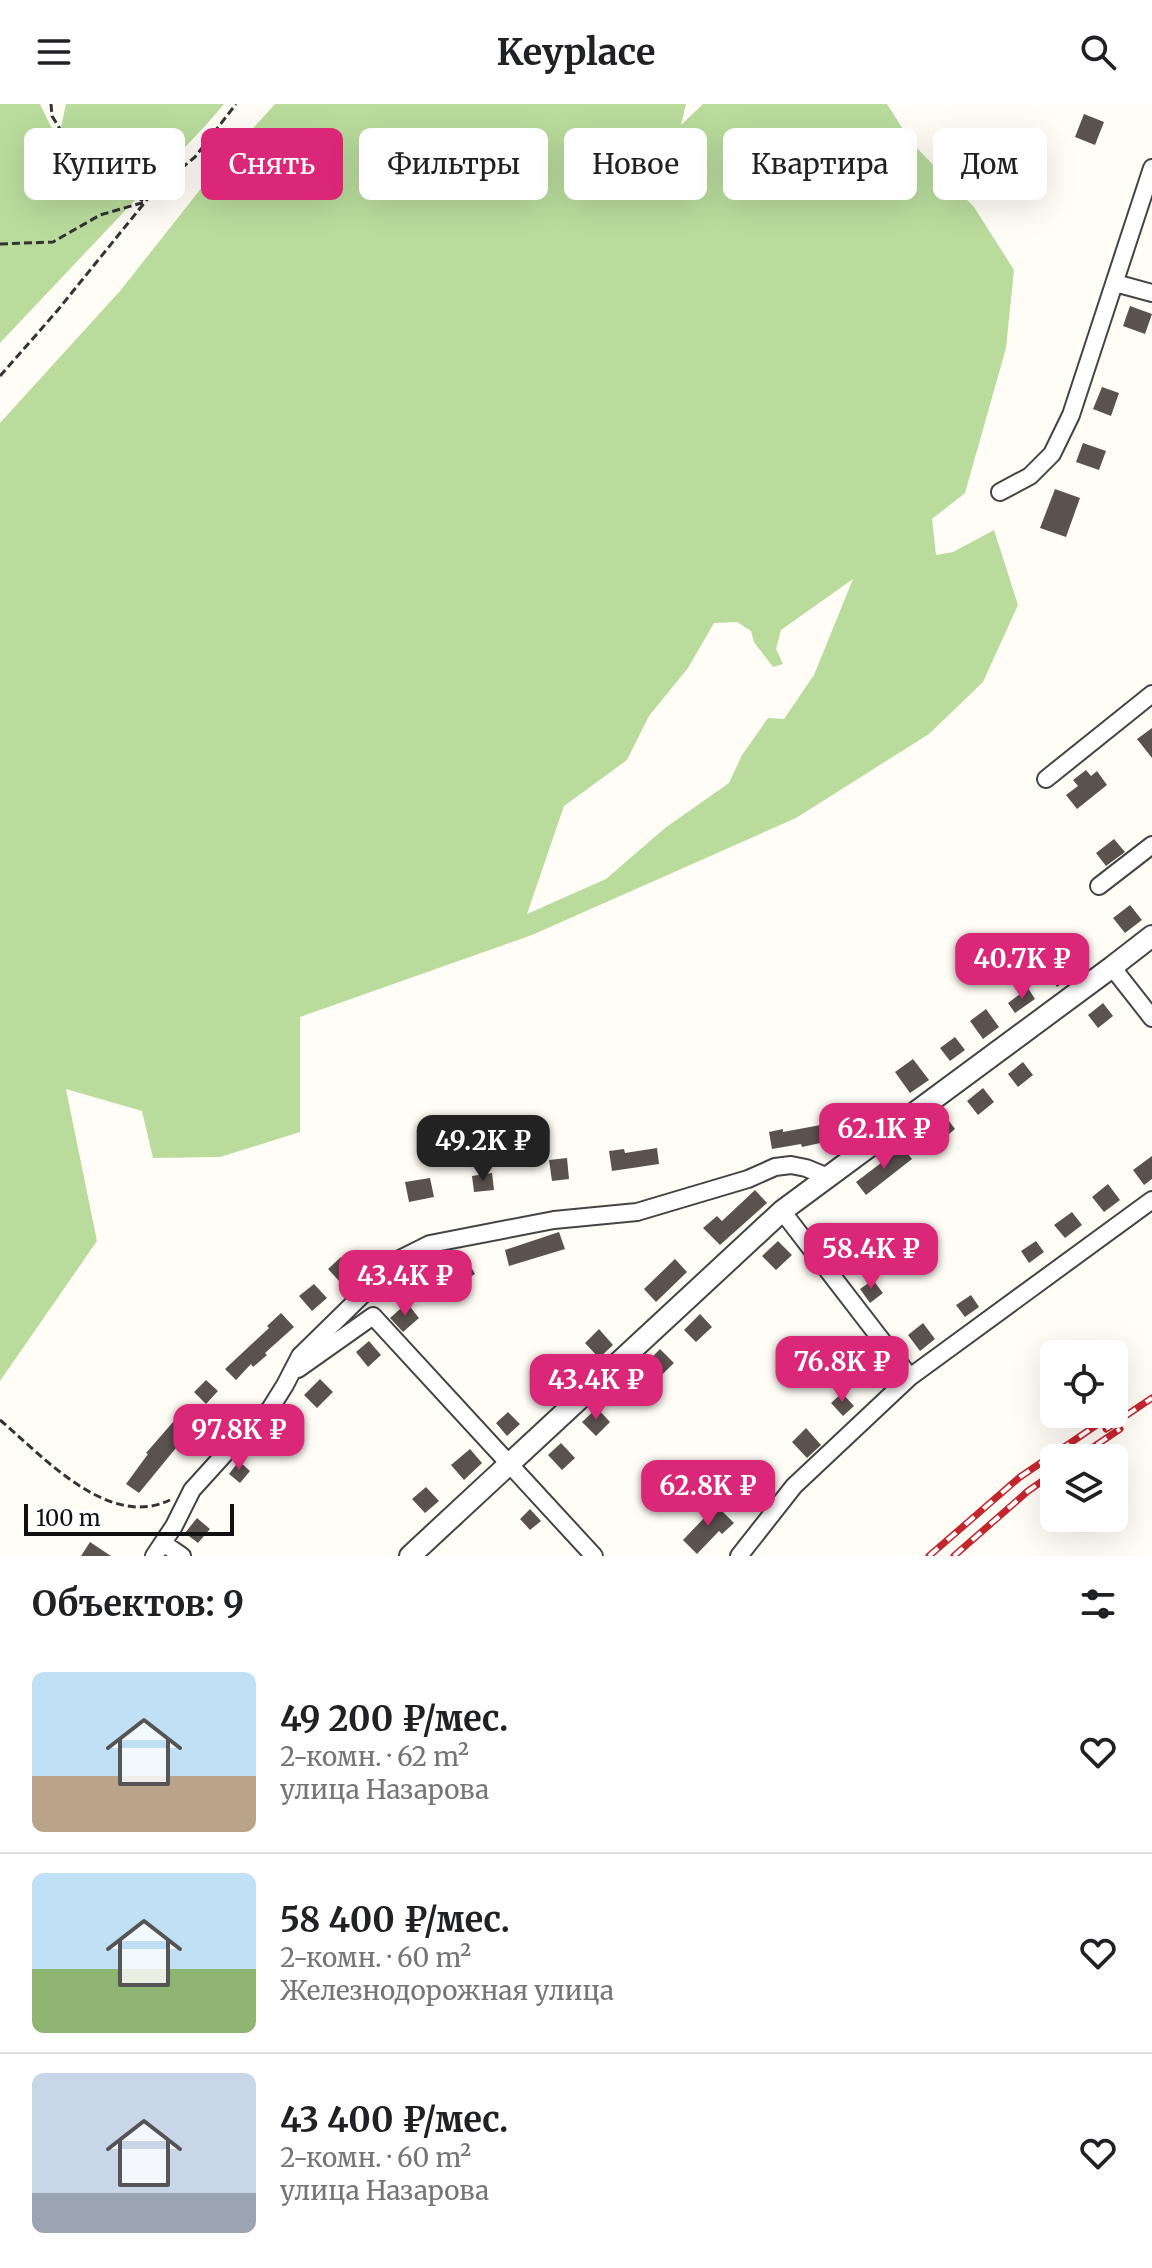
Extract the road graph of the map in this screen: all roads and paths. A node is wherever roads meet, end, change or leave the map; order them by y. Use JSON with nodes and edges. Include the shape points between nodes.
{"nodes":[{"id":1,"x":51,"y":104,"type":"edge"},
{"id":2,"x":236,"y":104,"type":"edge"},
{"id":3,"x":1152,"y":168,"type":"edge"},
{"id":4,"x":145,"y":202,"type":"junction"},
{"id":5,"x":0,"y":244,"type":"edge"},
{"id":6,"x":1115,"y":283,"type":"junction"},
{"id":7,"x":1152,"y":293,"type":"edge"},
{"id":8,"x":0,"y":376,"type":"edge"},
{"id":9,"x":1000,"y":492,"type":"dead end"},
{"id":10,"x":1152,"y":694,"type":"edge"},
{"id":11,"x":1046,"y":779,"type":"dead end"},
{"id":12,"x":1152,"y":845,"type":"edge"},
{"id":13,"x":1099,"y":886,"type":"dead end"},
{"id":14,"x":1152,"y":936,"type":"edge"},
{"id":15,"x":1112,"y":967,"type":"junction"},
{"id":16,"x":1152,"y":1018,"type":"edge"},
{"id":17,"x":828,"y":1177,"type":"junction"},
{"id":18,"x":1152,"y":1200,"type":"edge"},
{"id":19,"x":782,"y":1211,"type":"junction"},
{"id":20,"x":292,"y":1373,"type":"junction"},
{"id":21,"x":910,"y":1377,"type":"junction"},
{"id":22,"x":0,"y":1420,"type":"edge"},
{"id":23,"x":510,"y":1465,"type":"junction"},
{"id":24,"x":192,"y":1490,"type":"junction"},
{"id":25,"x":158,"y":1549,"type":"edge"},
{"id":26,"x":182,"y":1556,"type":"edge"},
{"id":27,"x":410,"y":1556,"type":"edge"},
{"id":28,"x":594,"y":1556,"type":"edge"},
{"id":29,"x":739,"y":1556,"type":"edge"}],
"edges":[{"from":1,"to":4,"type":"path","via":[[52,116],[81,163]]},
{"from":2,"to":4,"type":"path","via":[[195,157]]},
{"from":3,"to":6,"type":"street"},
{"from":4,"to":5,"type":"path","via":[[100,215],[53,242]]},
{"from":4,"to":8,"type":"path"},
{"from":6,"to":7,"type":"street"},
{"from":6,"to":9,"type":"street","via":[[1071,415],[1052,454],[1030,476]]},
{"from":10,"to":11,"type":"street"},
{"from":12,"to":13,"type":"street"},
{"from":14,"to":15,"type":"street"},
{"from":15,"to":16,"type":"street"},
{"from":15,"to":17,"type":"street"},
{"from":17,"to":19,"type":"street"},
{"from":17,"to":20,"type":"street","via":[[791,1165],[775,1167],[637,1212],[554,1220],[430,1244],[398,1260],[300,1356]]},
{"from":18,"to":21,"type":"street"},
{"from":19,"to":21,"type":"street"},
{"from":19,"to":23,"type":"street"},
{"from":20,"to":23,"type":"street","via":[[373,1316]]},
{"from":20,"to":24,"type":"street","via":[[270,1409]]},
{"from":21,"to":29,"type":"street","via":[[794,1486]]},
{"from":22,"to":24,"type":"path","via":[[81,1488],[128,1507],[164,1503]]},
{"from":23,"to":27,"type":"street"},
{"from":23,"to":28,"type":"street"},
{"from":24,"to":25,"type":"street"},
{"from":25,"to":26,"type":"street"}]}
